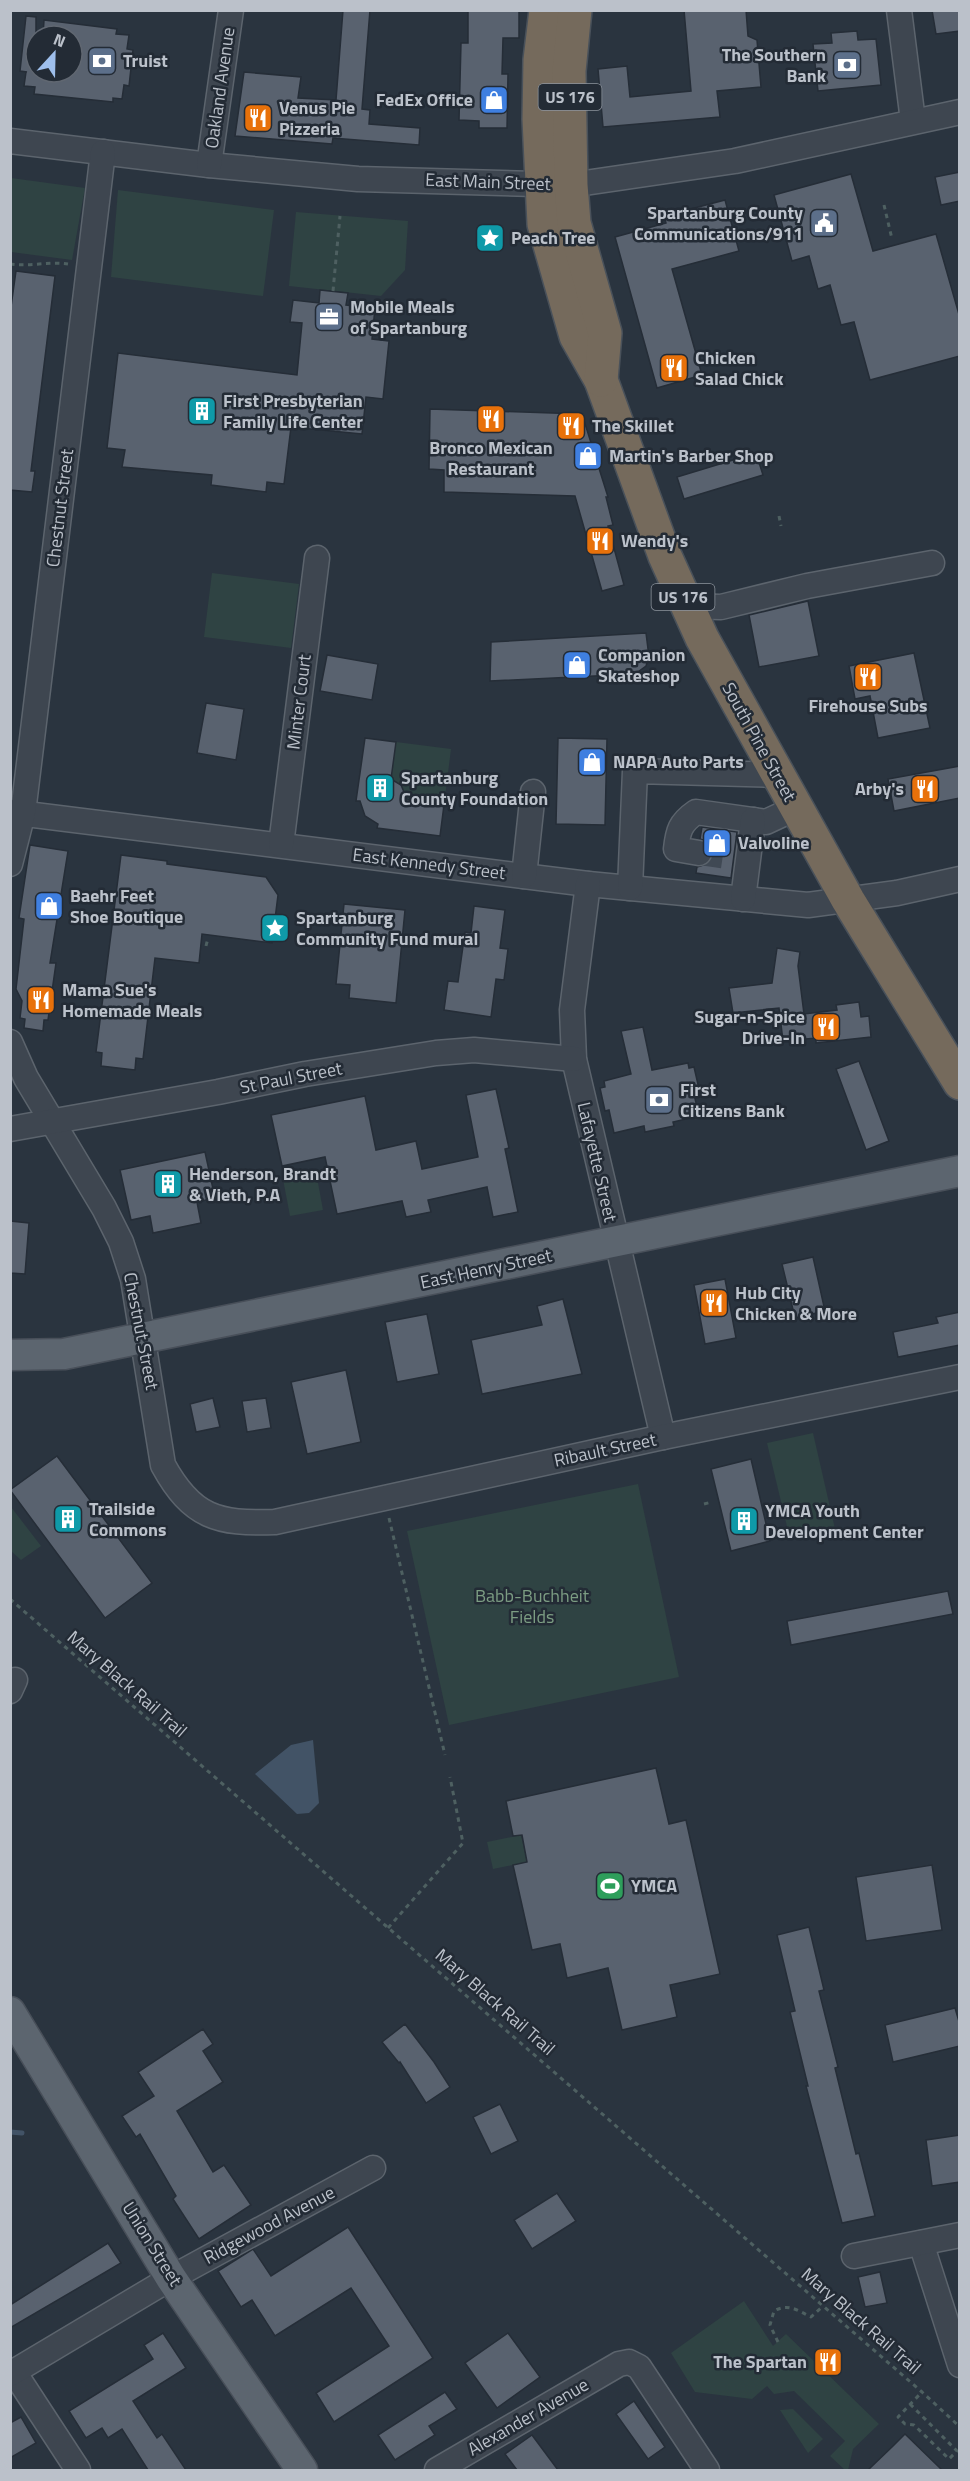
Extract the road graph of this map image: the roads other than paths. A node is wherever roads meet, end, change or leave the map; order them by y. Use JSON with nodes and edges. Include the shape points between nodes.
{"nodes":[{"id":1,"x":231,"y":10,"type":"edge"},
{"id":2,"x":546,"y":10,"type":"edge"},
{"id":3,"x":574,"y":10,"type":"edge"},
{"id":4,"x":899,"y":10,"type":"edge"},
{"id":5,"x":960,"y":112,"type":"edge"},
{"id":6,"x":913,"y":121,"type":"junction"},
{"id":7,"x":10,"y":141,"type":"edge"},
{"id":8,"x":103,"y":152,"type":"junction"},
{"id":9,"x":209,"y":165,"type":"junction"},
{"id":10,"x":557,"y":184,"type":"junction"},
{"id":11,"x":317,"y":558,"type":"dead end"},
{"id":12,"x":932,"y":563,"type":"dead end"},
{"id":13,"x":687,"y":606,"type":"junction"},
{"id":14,"x":778,"y":775,"type":"junction"},
{"id":15,"x":532,"y":792,"type":"dead end"},
{"id":16,"x":796,"y":808,"type":"junction"},
{"id":17,"x":17,"y":813,"type":"edge"},
{"id":18,"x":753,"y":820,"type":"junction"},
{"id":19,"x":281,"y":845,"type":"junction"},
{"id":20,"x":699,"y":853,"type":"tunnel mouth"},
{"id":21,"x":10,"y":864,"type":"edge"},
{"id":22,"x":524,"y":876,"type":"junction"},
{"id":23,"x":960,"y":879,"type":"edge"},
{"id":24,"x":588,"y":884,"type":"junction"},
{"id":25,"x":630,"y":888,"type":"junction"},
{"id":26,"x":743,"y":899,"type":"junction"},
{"id":27,"x":848,"y":900,"type":"junction"},
{"id":28,"x":10,"y":1042,"type":"edge"},
{"id":29,"x":574,"y":1059,"type":"junction"},
{"id":30,"x":960,"y":1083,"type":"edge"},
{"id":31,"x":52,"y":1123,"type":"junction"},
{"id":32,"x":10,"y":1129,"type":"edge"},
{"id":33,"x":960,"y":1171,"type":"edge"},
{"id":34,"x":617,"y":1241,"type":"junction"},
{"id":35,"x":144,"y":1338,"type":"junction"},
{"id":36,"x":10,"y":1355,"type":"edge"},
{"id":37,"x":960,"y":1377,"type":"edge"},
{"id":38,"x":663,"y":1437,"type":"junction"},
{"id":39,"x":250,"y":1523,"type":"joint"},
{"id":40,"x":10,"y":2012,"type":"edge"},
{"id":41,"x":374,"y":2168,"type":"dead end"},
{"id":42,"x":960,"y":2235,"type":"edge"},
{"id":43,"x":921,"y":2243,"type":"junction"},
{"id":44,"x":854,"y":2256,"type":"dead end"},
{"id":45,"x":171,"y":2278,"type":"junction"},
{"id":46,"x":960,"y":2365,"type":"edge"},
{"id":47,"x":12,"y":2373,"type":"edge"},
{"id":48,"x":78,"y":2470,"type":"edge"},
{"id":49,"x":302,"y":2470,"type":"edge"},
{"id":50,"x":437,"y":2470,"type":"edge"},
{"id":51,"x":707,"y":2470,"type":"edge"}],
"edges":[{"from":1,"to":9,"type":"street","name":"Oakland Avenue"},
{"from":2,"to":10,"type":"highway","via":[[540,72]]},
{"from":3,"to":10,"type":"highway","number":"US 176"},
{"from":4,"to":6,"type":"street"},
{"from":5,"to":6,"type":"street","name":"East Main Street"},
{"from":6,"to":10,"type":"street","name":"East Main Street","via":[[735,161]]},
{"from":7,"to":8,"type":"street","name":"East Main Street"},
{"from":8,"to":9,"type":"street","name":"East Main Street"},
{"from":8,"to":17,"type":"street","name":"Chestnut Street"},
{"from":9,"to":10,"type":"street","name":"East Main Street","via":[[358,178]]},
{"from":10,"to":13,"type":"highway","name":"South Pine Street","number":"US 176","via":[[574,223],[605,333],[601,380]]},
{"from":11,"to":19,"type":"street","name":"Minter Court"},
{"from":12,"to":13,"type":"street","via":[[807,586],[721,607]]},
{"from":13,"to":14,"type":"highway","name":"South Pine Street","number":"US 176"},
{"from":14,"to":16,"type":"highway","name":"South Pine Street","number":"US 176"},
{"from":14,"to":25,"type":"street","via":[[635,771]]},
{"from":15,"to":22,"type":"street"},
{"from":16,"to":18,"type":"street","via":[[766,822]]},
{"from":16,"to":27,"type":"highway","name":"South Pine Street","number":"US 176"},
{"from":17,"to":19,"type":"street","name":"East Kennedy Street"},
{"from":17,"to":21,"type":"street","name":"Chestnut Street"},
{"from":18,"to":20,"type":"street","via":[[696,813],[684,820],[676,849]]},
{"from":18,"to":26,"type":"street","via":[[741,859]]},
{"from":19,"to":22,"type":"street","name":"East Kennedy Street"},
{"from":22,"to":24,"type":"street","name":"East Kennedy Street"},
{"from":23,"to":27,"type":"street","name":"East Kennedy Street"},
{"from":24,"to":25,"type":"street","name":"East Kennedy Street"},
{"from":24,"to":29,"type":"street","name":"Lafayette Street","via":[[572,1010]]},
{"from":25,"to":26,"type":"street","name":"East Kennedy Street"},
{"from":26,"to":27,"type":"street","name":"East Kennedy Street","via":[[808,905]]},
{"from":27,"to":30,"type":"highway","name":"South Pine Street","number":"US 176"},
{"from":28,"to":31,"type":"street","name":"Chestnut Street"},
{"from":29,"to":31,"type":"street","name":"St Paul Street","via":[[474,1050],[436,1053]]},
{"from":29,"to":34,"type":"street","name":"Lafayette Street"},
{"from":31,"to":32,"type":"street","name":"St Paul Street"},
{"from":31,"to":35,"type":"street","name":"Chestnut Street","via":[[121,1242],[133,1279]]},
{"from":33,"to":34,"type":"main road","name":"East Henry Street"},
{"from":34,"to":35,"type":"main road","name":"East Henry Street"},
{"from":34,"to":38,"type":"street","name":"Lafayette Street"},
{"from":35,"to":36,"type":"main road","name":"East Henry Street","via":[[64,1354]]},
{"from":35,"to":39,"type":"street","name":"Chestnut Street","via":[[163,1465],[175,1486],[201,1511]]},
{"from":37,"to":38,"type":"street","name":"Ribault Street"},
{"from":38,"to":39,"type":"street","name":"Ribault Street","via":[[275,1522]]},
{"from":40,"to":45,"type":"main road","name":"Union Street"},
{"from":41,"to":45,"type":"street","name":"Ridgewood Avenue"},
{"from":42,"to":43,"type":"street"},
{"from":43,"to":44,"type":"street"},
{"from":43,"to":46,"type":"street"},
{"from":45,"to":47,"type":"street","name":"Ridgewood Avenue"},
{"from":45,"to":49,"type":"main road","name":"Union Street"},
{"from":47,"to":48,"type":"street"},
{"from":50,"to":51,"type":"street","name":"Alexander Avenue","via":[[619,2364],[629,2362],[639,2367]]}]}
